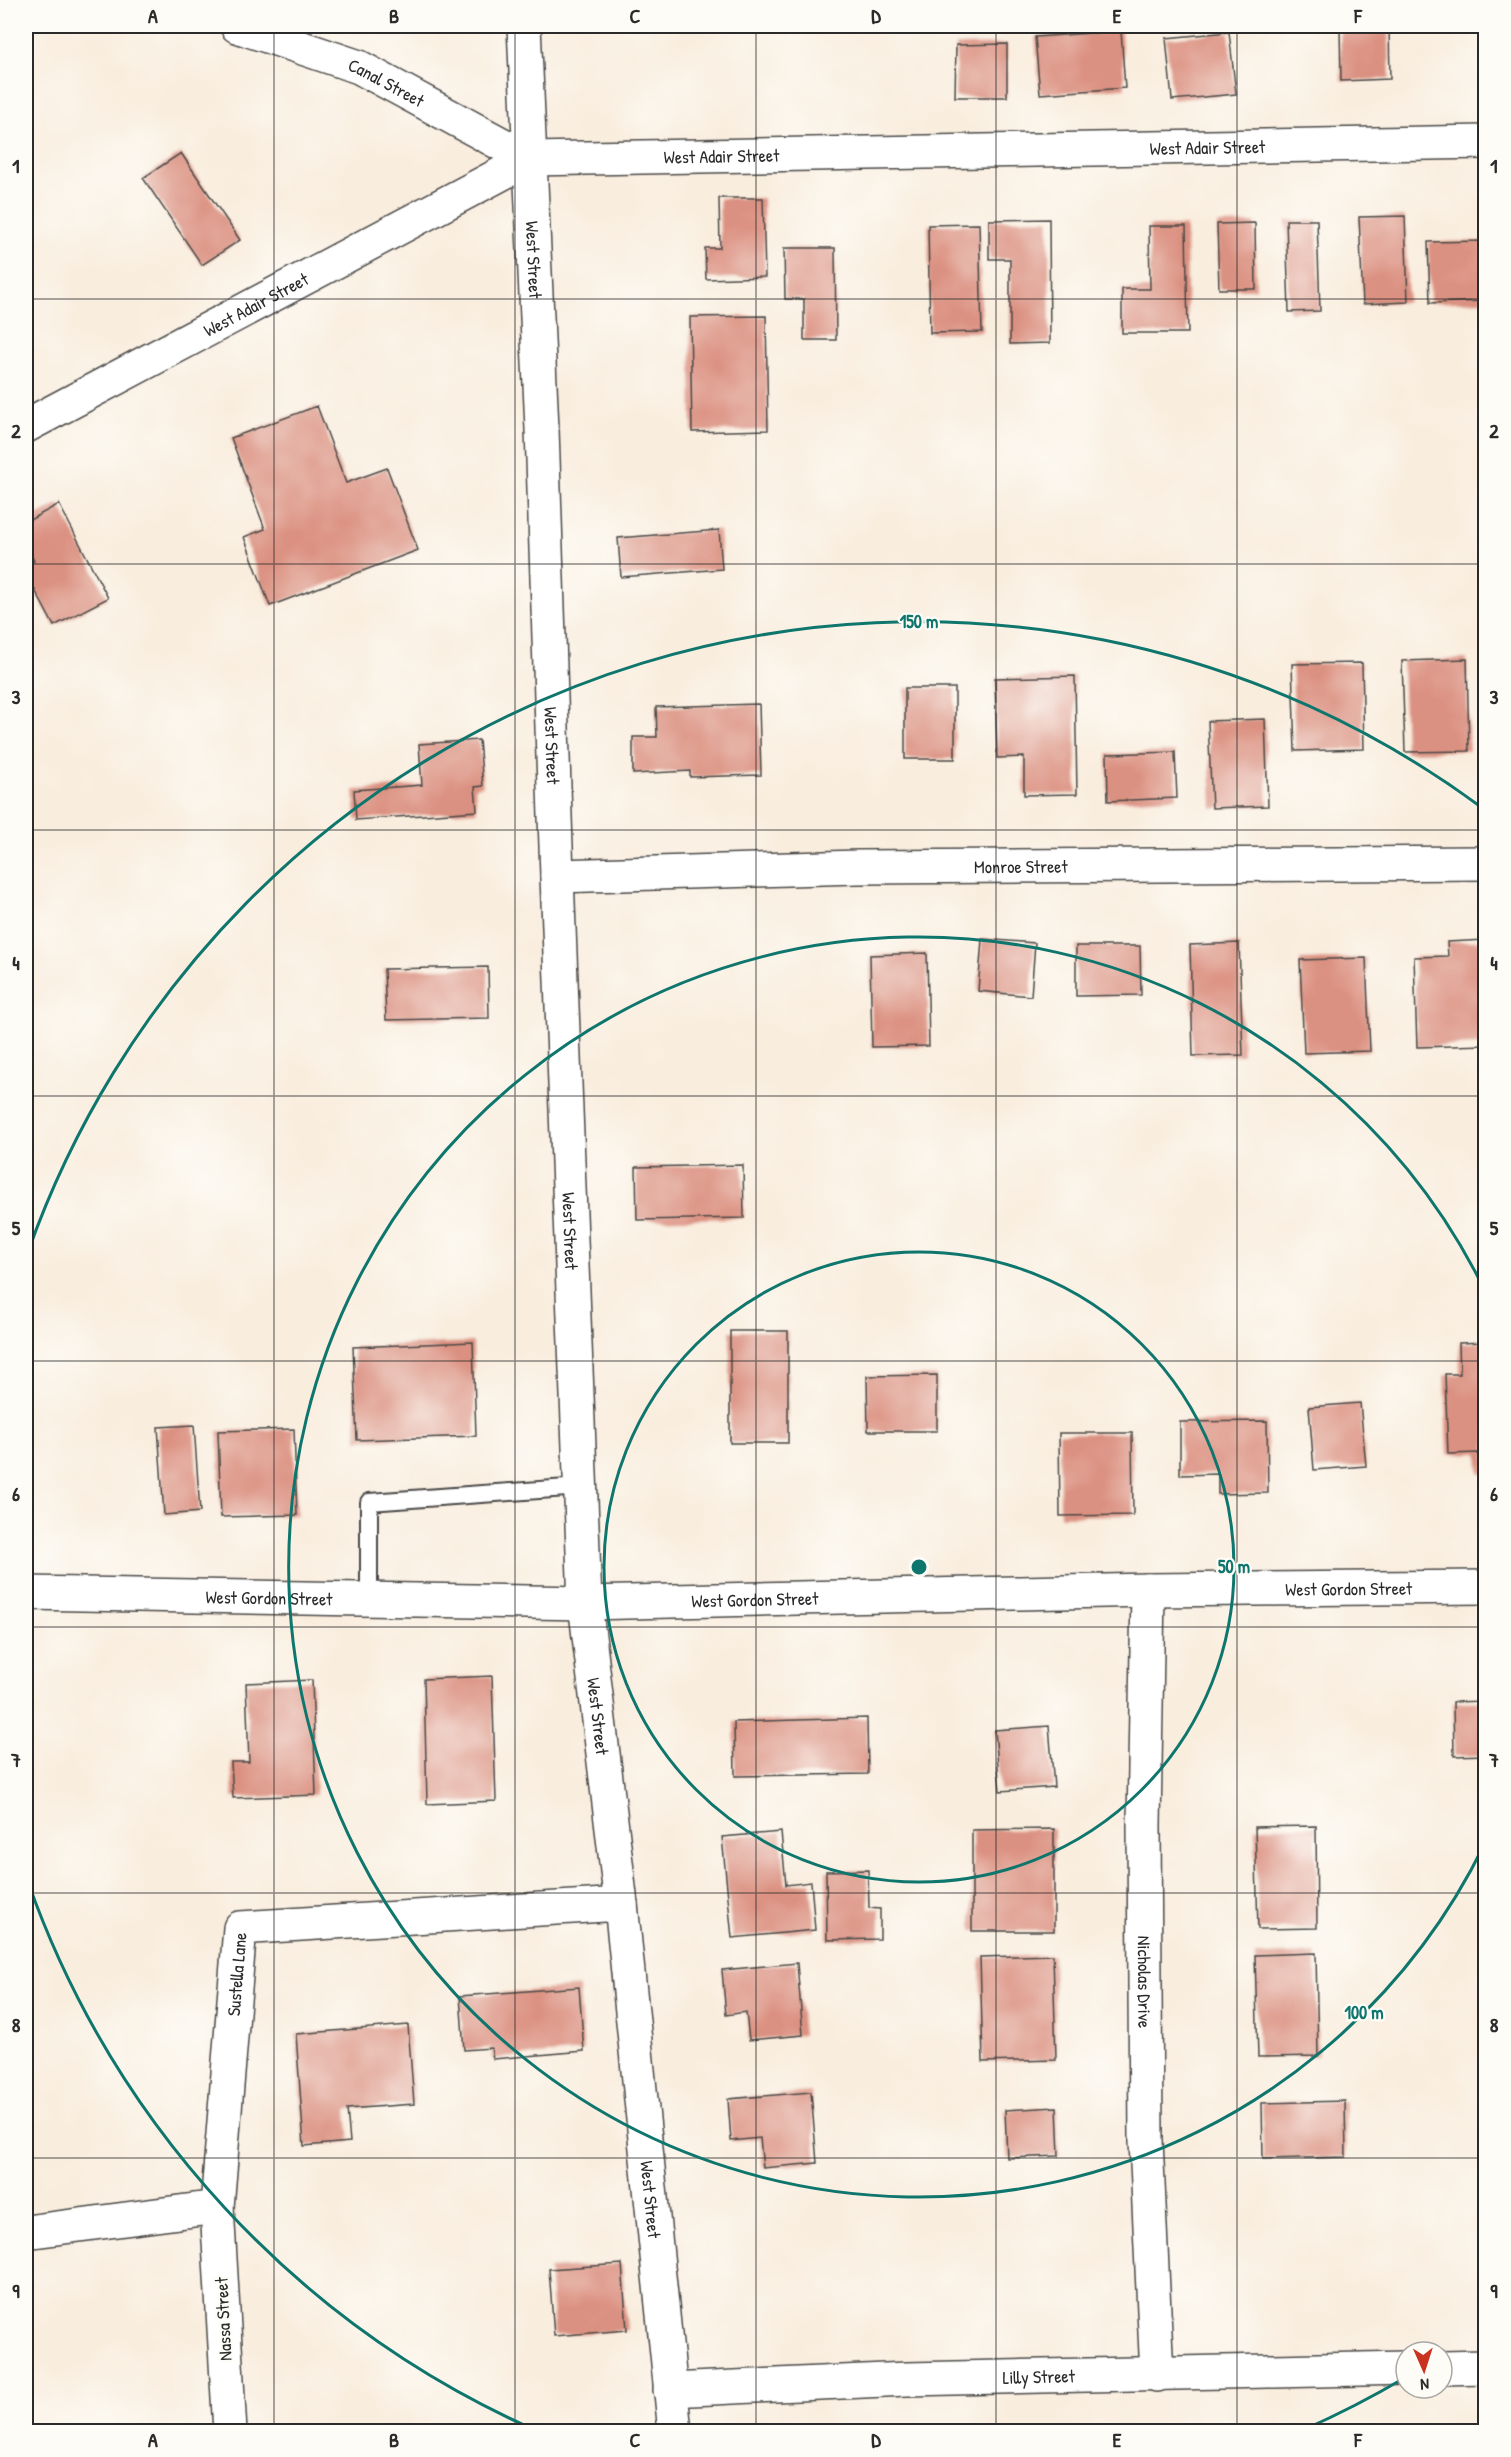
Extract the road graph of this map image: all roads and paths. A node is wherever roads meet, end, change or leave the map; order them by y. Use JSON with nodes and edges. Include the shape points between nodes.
{"nodes":[{"id":1,"x":237,"y":26,"type":"edge"},
{"id":2,"x":524,"y":26,"type":"edge"},
{"id":3,"x":1485,"y":142,"type":"edge"},
{"id":4,"x":529,"y":159,"type":"junction"},
{"id":5,"x":26,"y":426,"type":"edge"},
{"id":6,"x":1485,"y":863,"type":"edge"},
{"id":7,"x":557,"y":876,"type":"junction"},
{"id":8,"x":581,"y":1487,"type":"junction"},
{"id":9,"x":1485,"y":1587,"type":"edge"},
{"id":10,"x":1148,"y":1590,"type":"junction"},
{"id":11,"x":26,"y":1593,"type":"edge"},
{"id":12,"x":369,"y":1600,"type":"junction"},
{"id":13,"x":585,"y":1603,"type":"junction"},
{"id":14,"x":621,"y":1904,"type":"junction"},
{"id":15,"x":217,"y":2207,"type":"junction"},
{"id":16,"x":26,"y":2232,"type":"edge"},
{"id":17,"x":1485,"y":2367,"type":"edge"},
{"id":18,"x":1394,"y":2368,"type":"edge"},
{"id":19,"x":1454,"y":2368,"type":"edge"},
{"id":20,"x":1157,"y":2374,"type":"junction"},
{"id":21,"x":670,"y":2390,"type":"junction"},
{"id":22,"x":230,"y":2432,"type":"edge"},
{"id":23,"x":675,"y":2432,"type":"edge"}],
"edges":[{"from":1,"to":4,"type":"street","name":"Canal Street","via":[[358,67]]},
{"from":2,"to":4,"type":"street","name":"West Street"},
{"from":3,"to":4,"type":"street","name":"West Adair Street"},
{"from":4,"to":5,"type":"street","name":"West Adair Street"},
{"from":4,"to":7,"type":"street","name":"West Street"},
{"from":6,"to":7,"type":"street","name":"Monroe Street","via":[[858,867]]},
{"from":7,"to":8,"type":"street","name":"West Street"},
{"from":8,"to":12,"type":"lane","via":[[369,1502]]},
{"from":8,"to":13,"type":"street","name":"West Street"},
{"from":9,"to":10,"type":"street","name":"West Gordon Street"},
{"from":10,"to":13,"type":"street","name":"West Gordon Street"},
{"from":10,"to":20,"type":"street","name":"Nicholas Drive","via":[[1144,1826],[1146,2129]]},
{"from":11,"to":12,"type":"street","name":"West Gordon Street"},
{"from":12,"to":13,"type":"street","name":"West Gordon Street"},
{"from":13,"to":14,"type":"street","name":"West Street"},
{"from":14,"to":15,"type":"street","name":"Sustella Lane","via":[[240,1928]]},
{"from":14,"to":21,"type":"street","name":"West Street"},
{"from":15,"to":16,"type":"street"},
{"from":15,"to":22,"type":"street","name":"Nassa Street"},
{"from":17,"to":19,"type":"street"},
{"from":18,"to":20,"type":"street","name":"Lilly Street"},
{"from":20,"to":21,"type":"street","name":"Lilly Street","via":[[907,2379]]},
{"from":21,"to":23,"type":"street","name":"West Street"}]}
